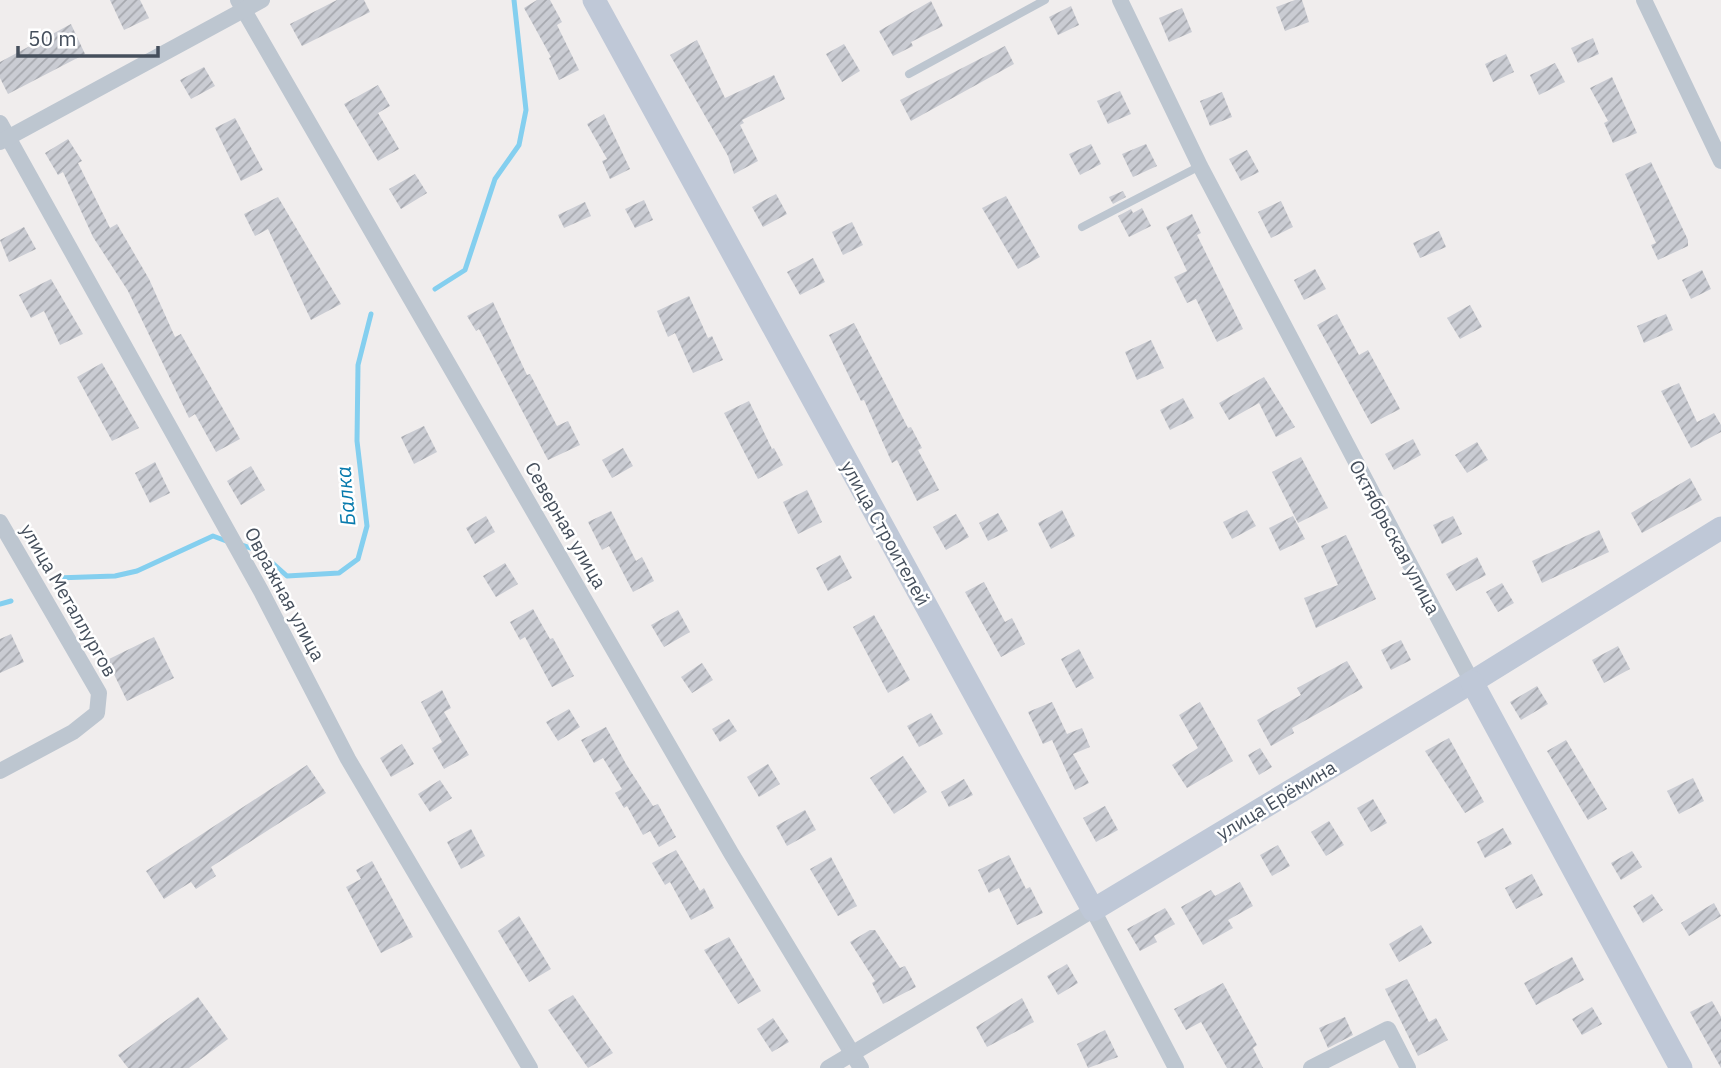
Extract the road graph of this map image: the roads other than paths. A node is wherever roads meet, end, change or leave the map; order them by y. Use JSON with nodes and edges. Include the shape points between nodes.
{"nodes":[{"id":1,"x":262,"y":0,"type":"edge"},
{"id":2,"x":594,"y":0,"type":"edge"},
{"id":3,"x":1045,"y":0,"type":"edge"},
{"id":4,"x":1120,"y":0,"type":"edge"},
{"id":5,"x":1644,"y":0,"type":"edge"},
{"id":6,"x":241,"y":5,"type":"edge"},
{"id":7,"x":909,"y":74,"type":"dead end"},
{"id":8,"x":0,"y":122,"type":"edge"},
{"id":9,"x":5,"y":140,"type":"edge"},
{"id":10,"x":1721,"y":161,"type":"edge"},
{"id":11,"x":1200,"y":166,"type":"junction"},
{"id":12,"x":1082,"y":227,"type":"dead end"},
{"id":13,"x":0,"y":522,"type":"edge"},
{"id":14,"x":1721,"y":528,"type":"edge"},
{"id":15,"x":1472,"y":682,"type":"junction"},
{"id":16,"x":0,"y":771,"type":"edge"},
{"id":17,"x":1093,"y":910,"type":"junction"},
{"id":18,"x":852,"y":1053,"type":"junction"},
{"id":19,"x":530,"y":1068,"type":"edge"},
{"id":20,"x":828,"y":1068,"type":"edge"},
{"id":21,"x":861,"y":1068,"type":"edge"},
{"id":22,"x":1176,"y":1068,"type":"edge"},
{"id":23,"x":1311,"y":1068,"type":"edge"},
{"id":24,"x":1408,"y":1068,"type":"edge"},
{"id":25,"x":1681,"y":1068,"type":"edge"}],
"edges":[{"from":1,"to":6,"type":"street"},
{"from":2,"to":17,"type":"street","name":"улица Строителей"},
{"from":3,"to":7,"type":"lane"},
{"from":4,"to":11,"type":"street","name":"Октябрьская улица"},
{"from":5,"to":10,"type":"street"},
{"from":6,"to":9,"type":"street"},
{"from":6,"to":18,"type":"street","name":"Северная улица","via":[[731,853]]},
{"from":8,"to":9,"type":"street","name":"Овражная улица"},
{"from":9,"to":19,"type":"street","name":"Овражная улица","via":[[261,592],[348,759]]},
{"from":11,"to":12,"type":"lane"},
{"from":11,"to":15,"type":"street","name":"Октябрьская улица"},
{"from":13,"to":16,"type":"street","name":"улица Металлургов","via":[[99,693],[97,713],[74,732]]},
{"from":14,"to":15,"type":"street","name":"улица Ерёмина"},
{"from":15,"to":17,"type":"street","name":"улица Ерёмина"},
{"from":15,"to":25,"type":"street","name":"Октябрьская улица"},
{"from":17,"to":18,"type":"street","name":"улица Ерёмина"},
{"from":17,"to":22,"type":"street","name":"улица Строителей"},
{"from":18,"to":20,"type":"street","name":"улица Ерёмина"},
{"from":18,"to":21,"type":"street","name":"Северная улица"},
{"from":23,"to":24,"type":"street","via":[[1388,1029]]}]}
